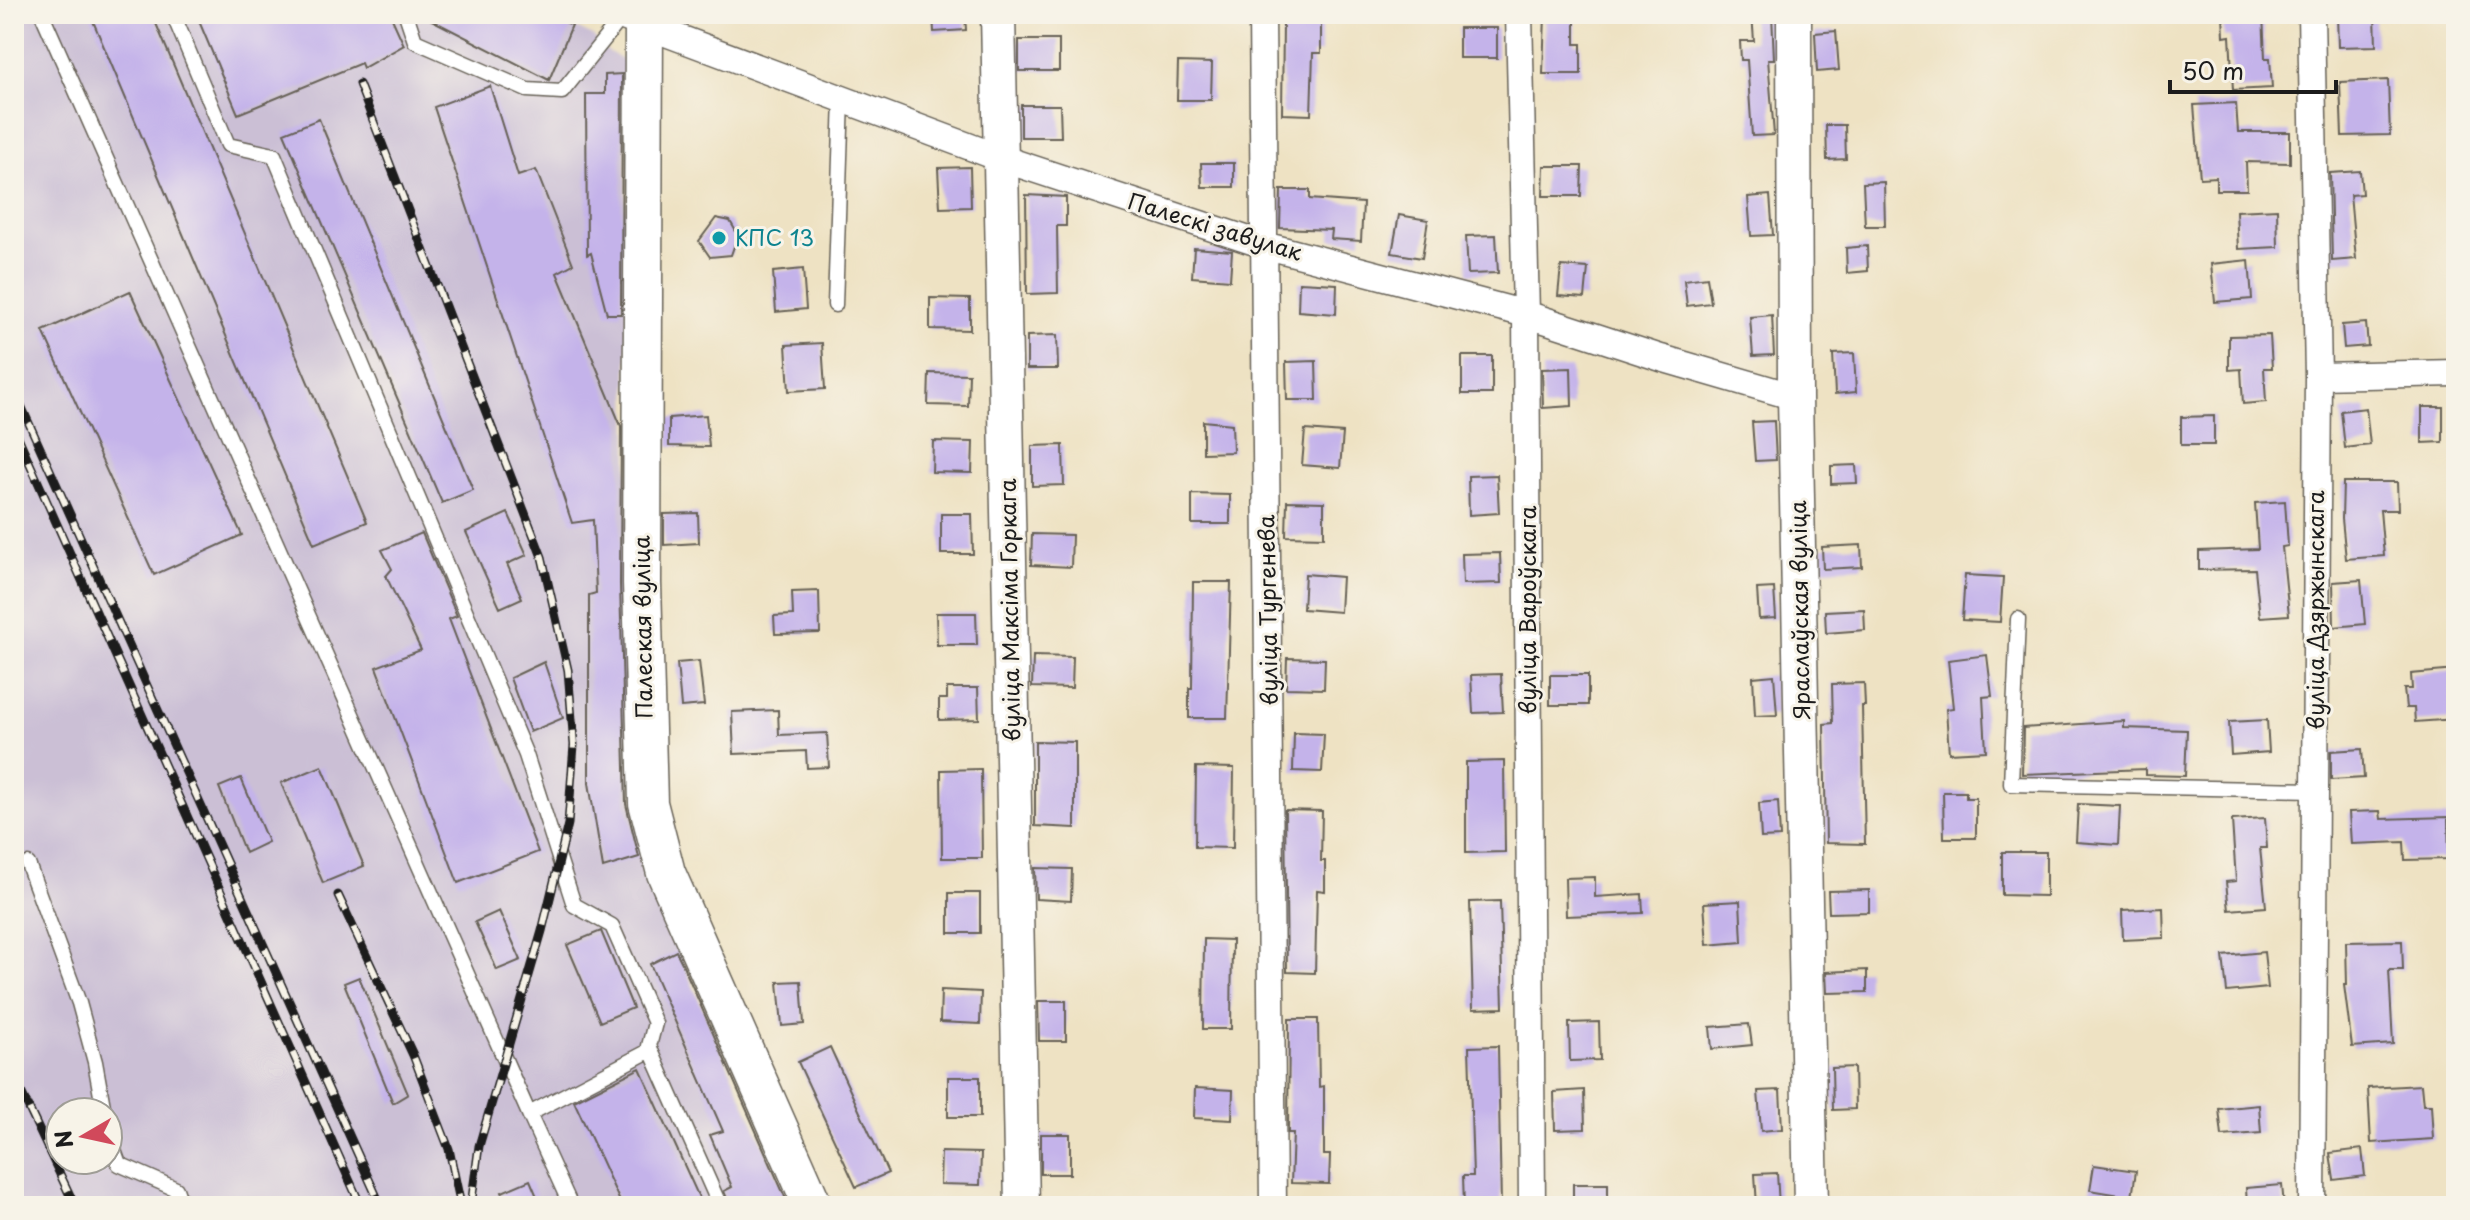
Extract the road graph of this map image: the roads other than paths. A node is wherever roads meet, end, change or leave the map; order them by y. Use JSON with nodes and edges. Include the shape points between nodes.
{"nodes":[{"id":1,"x":42,"y":14,"type":"edge"},
{"id":2,"x":173,"y":14,"type":"edge"},
{"id":3,"x":406,"y":14,"type":"edge"},
{"id":4,"x":998,"y":14,"type":"edge"},
{"id":5,"x":1262,"y":14,"type":"edge"},
{"id":6,"x":1519,"y":14,"type":"edge"},
{"id":7,"x":1794,"y":14,"type":"edge"},
{"id":8,"x":2311,"y":14,"type":"edge"},
{"id":9,"x":631,"y":18,"type":"edge"},
{"id":10,"x":842,"y":99,"type":"junction"},
{"id":11,"x":1000,"y":158,"type":"junction"},
{"id":12,"x":1264,"y":245,"type":"junction"},
{"id":13,"x":835,"y":305,"type":"dead end"},
{"id":14,"x":1526,"y":314,"type":"junction"},
{"id":15,"x":2456,"y":373,"type":"edge"},
{"id":16,"x":2318,"y":376,"type":"junction"},
{"id":17,"x":1795,"y":397,"type":"junction"},
{"id":18,"x":2018,"y":619,"type":"dead end"},
{"id":19,"x":2315,"y":790,"type":"junction"},
{"id":20,"x":28,"y":864,"type":"dead end"},
{"id":21,"x":651,"y":1050,"type":"junction"},
{"id":22,"x":101,"y":1096,"type":"edge"},
{"id":23,"x":529,"y":1114,"type":"junction"},
{"id":24,"x":124,"y":1166,"type":"edge"},
{"id":25,"x":182,"y":1206,"type":"edge"},
{"id":26,"x":571,"y":1206,"type":"edge"},
{"id":27,"x":720,"y":1206,"type":"edge"},
{"id":28,"x":813,"y":1206,"type":"edge"},
{"id":29,"x":1022,"y":1206,"type":"edge"},
{"id":30,"x":1273,"y":1206,"type":"edge"},
{"id":31,"x":1532,"y":1206,"type":"edge"},
{"id":32,"x":1811,"y":1206,"type":"edge"},
{"id":33,"x":2312,"y":1206,"type":"edge"}],
"edges":[{"from":1,"to":23,"type":"lane"},
{"from":2,"to":21,"type":"lane","via":[[228,145],[274,155],[526,755],[574,905],[612,926],[655,1023]]},
{"from":3,"to":9,"type":"lane","via":[[415,41],[527,90],[562,92]]},
{"from":4,"to":11,"type":"street","name":"вуліца Максіма Горкага"},
{"from":5,"to":12,"type":"street","name":"вуліца Тургенева"},
{"from":6,"to":14,"type":"street","name":"вуліца Вароўскага"},
{"from":7,"to":17,"type":"street","name":"Яраслаўская вуліца"},
{"from":8,"to":16,"type":"street","name":"вуліца Дзяржынскага"},
{"from":9,"to":10,"type":"street","name":"Палескі завулак"},
{"from":9,"to":28,"type":"main road","name":"Палеская вуліца","via":[[648,803],[666,873]]},
{"from":10,"to":11,"type":"street","name":"Палескі завулак"},
{"from":10,"to":13,"type":"lane"},
{"from":11,"to":12,"type":"street","name":"Палескі завулак"},
{"from":11,"to":29,"type":"street","name":"вуліца Максіма Горкага"},
{"from":12,"to":14,"type":"street","name":"Палескі завулак"},
{"from":12,"to":30,"type":"street","name":"вуліца Тургенева"},
{"from":14,"to":17,"type":"street","name":"Палескі завулак"},
{"from":14,"to":31,"type":"street","name":"вуліца Вароўскага"},
{"from":15,"to":16,"type":"street"},
{"from":16,"to":19,"type":"street","name":"вуліца Дзяржынскага"},
{"from":17,"to":32,"type":"street","name":"Яраслаўская вуліца"},
{"from":18,"to":19,"type":"lane","via":[[2011,784]]},
{"from":19,"to":33,"type":"street","name":"вуліца Дзяржынскага"},
{"from":20,"to":22,"type":"lane","via":[[79,1003]]},
{"from":21,"to":23,"type":"lane"},
{"from":21,"to":27,"type":"lane"},
{"from":23,"to":26,"type":"lane"},
{"from":24,"to":25,"type":"lane","via":[[176,1189]]}]}
